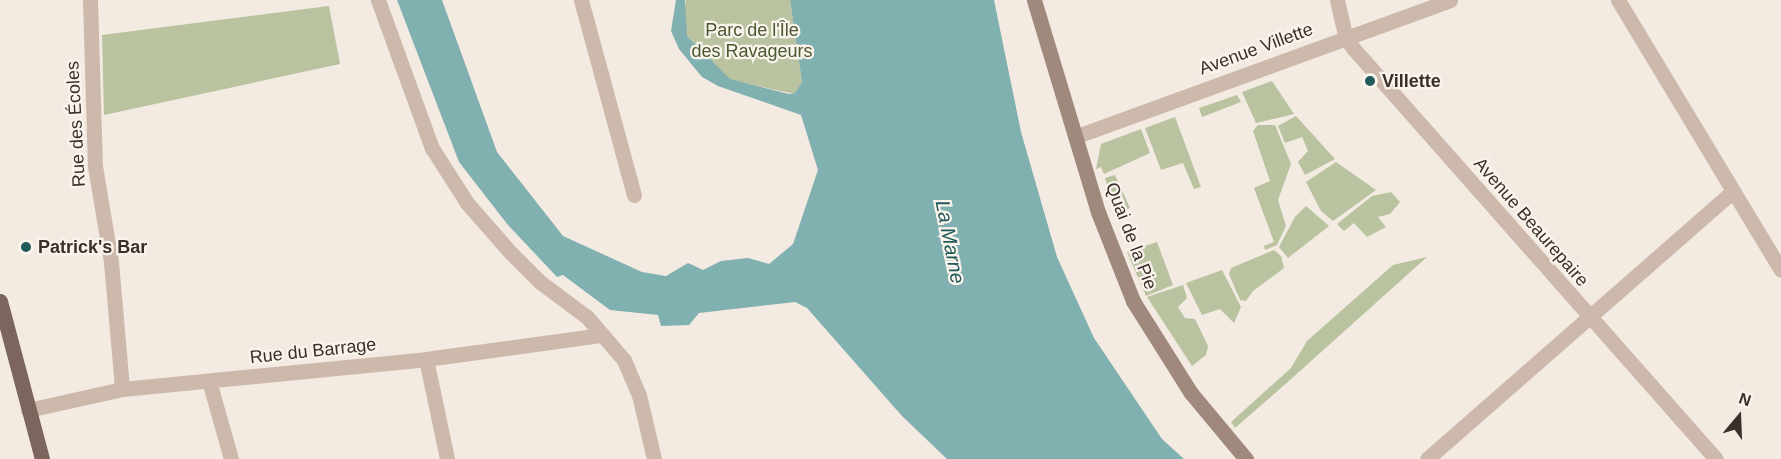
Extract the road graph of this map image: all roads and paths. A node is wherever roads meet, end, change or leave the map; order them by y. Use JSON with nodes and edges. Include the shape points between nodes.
{"nodes":[{"id":1,"x":90,"y":0,"type":"edge"},
{"id":2,"x":378,"y":0,"type":"edge"},
{"id":3,"x":581,"y":0,"type":"edge"},
{"id":4,"x":1034,"y":0,"type":"edge"},
{"id":5,"x":1337,"y":0,"type":"edge"},
{"id":6,"x":1450,"y":0,"type":"edge"},
{"id":7,"x":1618,"y":0,"type":"edge"},
{"id":8,"x":1346,"y":38,"type":"junction"},
{"id":9,"x":1077,"y":136,"type":"junction"},
{"id":10,"x":1733,"y":191,"type":"junction"},
{"id":11,"x":634,"y":195,"type":"dead end"},
{"id":12,"x":1781,"y":270,"type":"edge"},
{"id":13,"x":0,"y":301,"type":"edge"},
{"id":14,"x":1588,"y":317,"type":"junction"},
{"id":15,"x":602,"y":335,"type":"junction"},
{"id":16,"x":426,"y":359,"type":"junction"},
{"id":17,"x":209,"y":381,"type":"junction"},
{"id":18,"x":122,"y":389,"type":"junction"},
{"id":19,"x":28,"y":410,"type":"junction"},
{"id":20,"x":42,"y":459,"type":"edge"},
{"id":21,"x":231,"y":459,"type":"edge"},
{"id":22,"x":447,"y":459,"type":"edge"},
{"id":23,"x":654,"y":459,"type":"edge"},
{"id":24,"x":1246,"y":459,"type":"edge"},
{"id":25,"x":1427,"y":459,"type":"edge"},
{"id":26,"x":1716,"y":459,"type":"edge"}],
"edges":[{"from":1,"to":18,"type":"street","name":"Rue des Écoles","via":[[95,166],[111,262]]},
{"from":2,"to":15,"type":"street","via":[[432,148],[467,203],[540,282],[587,318]]},
{"from":3,"to":11,"type":"street"},
{"from":4,"to":9,"type":"street","name":"Quai de la Pie"},
{"from":5,"to":8,"type":"street","name":"Avenue Beaurepaire"},
{"from":6,"to":8,"type":"street","name":"Avenue Villette"},
{"from":7,"to":10,"type":"street"},
{"from":8,"to":9,"type":"street","name":"Avenue Villette"},
{"from":8,"to":14,"type":"street","name":"Avenue Beaurepaire"},
{"from":9,"to":24,"type":"street","name":"Quai de la Pie","via":[[1098,212],[1133,301],[1191,393]]},
{"from":10,"to":12,"type":"street"},
{"from":10,"to":14,"type":"street"},
{"from":13,"to":19,"type":"main road"},
{"from":14,"to":25,"type":"street"},
{"from":14,"to":26,"type":"street","name":"Avenue Beaurepaire"},
{"from":15,"to":16,"type":"street","name":"Rue du Barrage"},
{"from":15,"to":23,"type":"street","via":[[624,360],[639,395]]},
{"from":16,"to":17,"type":"street","name":"Rue du Barrage"},
{"from":16,"to":22,"type":"street"},
{"from":17,"to":18,"type":"street","name":"Rue du Barrage"},
{"from":17,"to":21,"type":"street"},
{"from":18,"to":19,"type":"street","name":"Rue du Barrage"},
{"from":19,"to":20,"type":"main road"}]}
